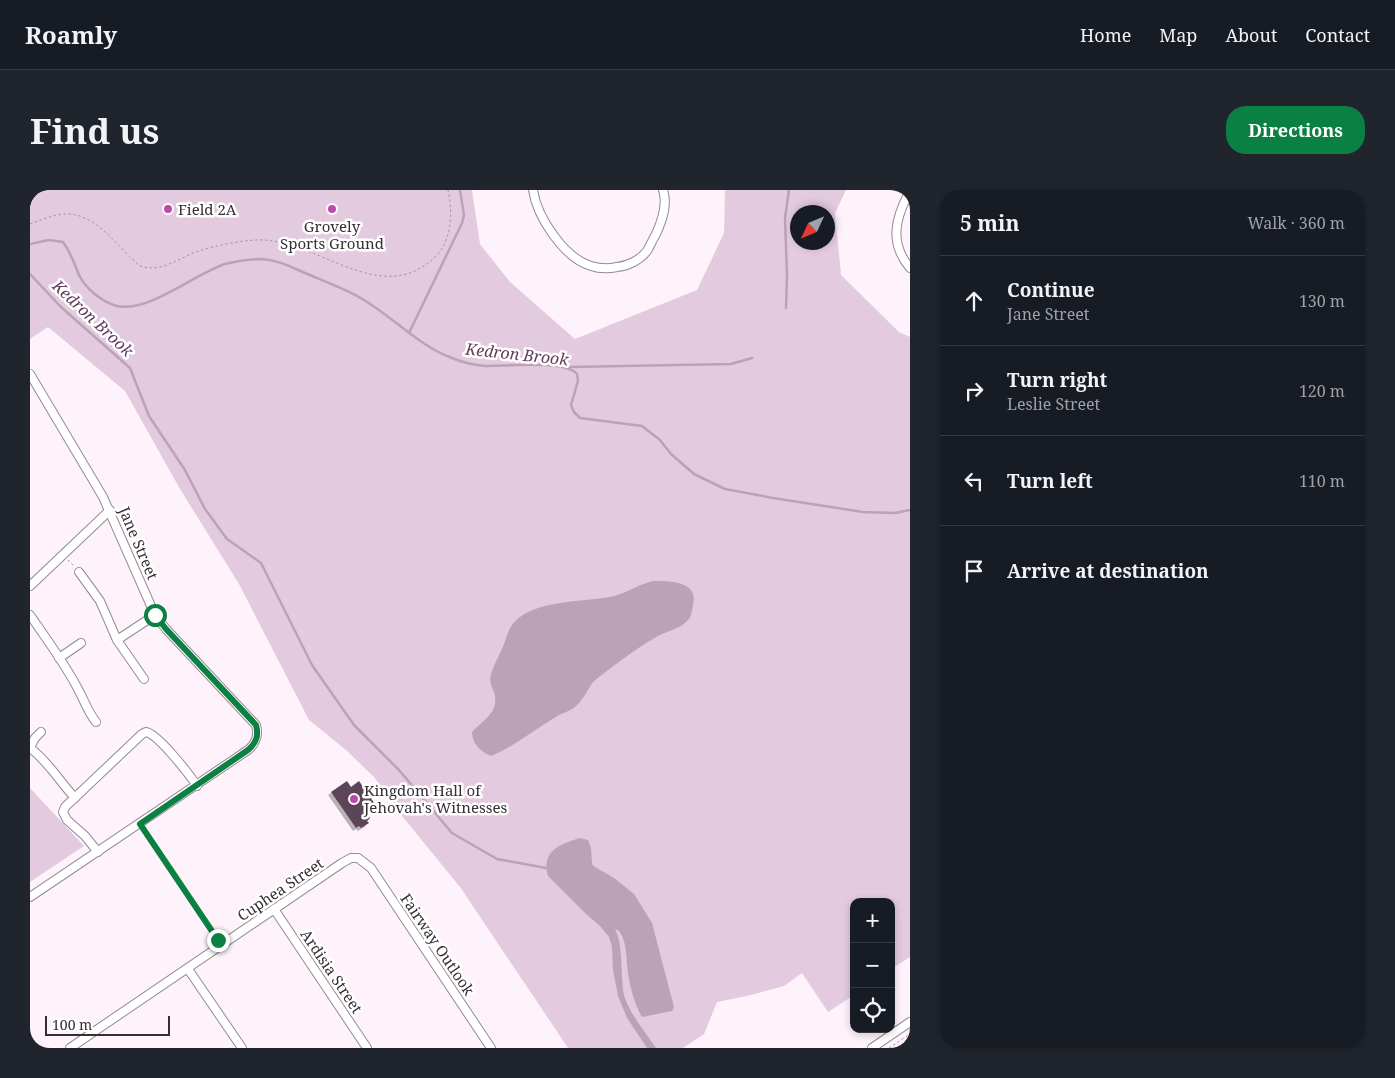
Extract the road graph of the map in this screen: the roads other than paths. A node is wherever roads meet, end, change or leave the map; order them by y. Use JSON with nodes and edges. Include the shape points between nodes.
{"nodes":[{"id":1,"x":533,"y":190,"type":"edge"},
{"id":2,"x":663,"y":190,"type":"edge"},
{"id":3,"x":910,"y":191,"type":"edge"},
{"id":4,"x":910,"y":268,"type":"edge"},
{"id":5,"x":30,"y":374,"type":"edge"},
{"id":6,"x":110,"y":510,"type":"junction"},
{"id":7,"x":79,"y":572,"type":"road end"},
{"id":8,"x":30,"y":586,"type":"edge"},
{"id":9,"x":30,"y":615,"type":"edge"},
{"id":10,"x":155,"y":615,"type":"junction"},
{"id":11,"x":118,"y":640,"type":"junction"},
{"id":12,"x":81,"y":644,"type":"dead end"},
{"id":13,"x":59,"y":658,"type":"junction"},
{"id":14,"x":144,"y":679,"type":"dead end"},
{"id":15,"x":96,"y":722,"type":"dead end"},
{"id":16,"x":41,"y":732,"type":"dead end"},
{"id":17,"x":30,"y":747,"type":"edge"},
{"id":18,"x":197,"y":786,"type":"junction"},
{"id":19,"x":75,"y":798,"type":"junction"},
{"id":20,"x":98,"y":852,"type":"junction"},
{"id":21,"x":358,"y":858,"type":"joint"},
{"id":22,"x":30,"y":897,"type":"edge"},
{"id":23,"x":274,"y":909,"type":"junction"},
{"id":24,"x":188,"y":969,"type":"junction"},
{"id":25,"x":910,"y":1022,"type":"edge"},
{"id":26,"x":70,"y":1048,"type":"edge"},
{"id":27,"x":242,"y":1048,"type":"edge"},
{"id":28,"x":367,"y":1048,"type":"edge"},
{"id":29,"x":491,"y":1048,"type":"edge"},
{"id":30,"x":872,"y":1048,"type":"edge"}],
"edges":[{"from":1,"to":2,"type":"street","via":[[534,200],[549,230],[574,258],[604,269],[627,266],[646,252],[663,220]]},
{"from":3,"to":4,"type":"street","via":[[896,224],[899,253]]},
{"from":5,"to":6,"type":"street","name":"Jane Street"},
{"from":6,"to":8,"type":"street"},
{"from":6,"to":10,"type":"street","name":"Jane Street"},
{"from":7,"to":11,"type":"street","via":[[100,601]]},
{"from":9,"to":13,"type":"street"},
{"from":10,"to":11,"type":"street"},
{"from":10,"to":18,"type":"street","name":"Jane Street","via":[[256,725],[258,733],[253,745]]},
{"from":11,"to":14,"type":"street"},
{"from":12,"to":13,"type":"street"},
{"from":13,"to":15,"type":"street"},
{"from":16,"to":17,"type":"street"},
{"from":17,"to":19,"type":"street"},
{"from":18,"to":19,"type":"street","via":[[154,735],[146,732]]},
{"from":18,"to":20,"type":"street"},
{"from":19,"to":20,"type":"street","via":[[65,807],[64,816]]},
{"from":20,"to":22,"type":"street"},
{"from":21,"to":23,"type":"street","name":"Cuphea Street","via":[[342,863]]},
{"from":21,"to":29,"type":"street","name":"Fairway Outlook","via":[[371,868]]},
{"from":23,"to":24,"type":"street","name":"Cuphea Street"},
{"from":23,"to":28,"type":"street","name":"Ardisia Street"},
{"from":24,"to":26,"type":"street","name":"Cuphea Street"},
{"from":24,"to":27,"type":"street"},
{"from":25,"to":30,"type":"street"}]}
